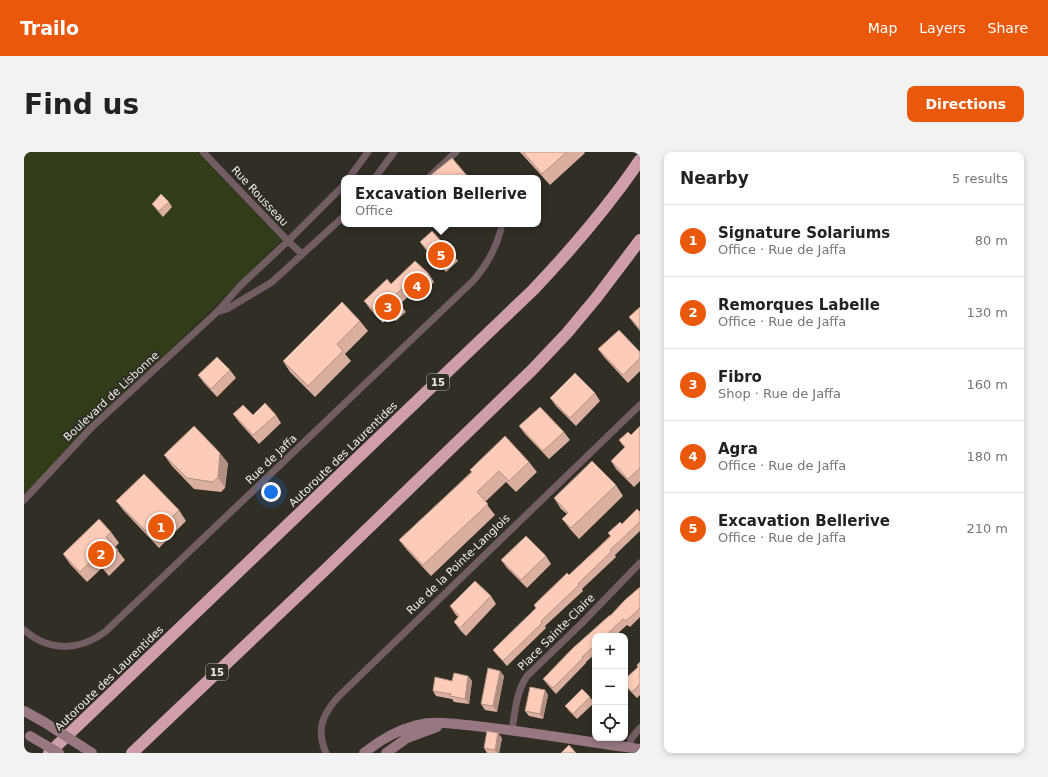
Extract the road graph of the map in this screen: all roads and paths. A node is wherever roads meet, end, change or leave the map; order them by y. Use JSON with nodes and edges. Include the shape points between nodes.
{"nodes":[{"id":1,"x":203,"y":152,"type":"edge"},
{"id":2,"x":368,"y":152,"type":"edge"},
{"id":3,"x":394,"y":152,"type":"edge"},
{"id":4,"x":456,"y":152,"type":"edge"},
{"id":5,"x":640,"y":160,"type":"edge"},
{"id":6,"x":351,"y":175,"type":"edge"},
{"id":7,"x":377,"y":175,"type":"edge"},
{"id":8,"x":431,"y":175,"type":"edge"},
{"id":9,"x":341,"y":188,"type":"edge"},
{"id":10,"x":341,"y":219,"type":"edge"},
{"id":11,"x":501,"y":229,"type":"dead end"},
{"id":12,"x":640,"y":240,"type":"edge"},
{"id":13,"x":288,"y":241,"type":"junction"},
{"id":14,"x":302,"y":254,"type":"junction"},
{"id":15,"x":217,"y":312,"type":"junction"},
{"id":16,"x":640,"y":405,"type":"edge"},
{"id":17,"x":24,"y":500,"type":"edge"},
{"id":18,"x":640,"y":563,"type":"edge"},
{"id":19,"x":24,"y":630,"type":"edge"},
{"id":20,"x":24,"y":711,"type":"edge"},
{"id":21,"x":461,"y":725,"type":"junction"},
{"id":22,"x":640,"y":728,"type":"edge"},
{"id":23,"x":512,"y":730,"type":"junction"},
{"id":24,"x":27,"y":734,"type":"edge"},
{"id":25,"x":64,"y":739,"type":"junction"},
{"id":26,"x":629,"y":748,"type":"junction"},
{"id":27,"x":640,"y":749,"type":"edge"},
{"id":28,"x":42,"y":753,"type":"edge"},
{"id":29,"x":49,"y":753,"type":"edge"},
{"id":30,"x":58,"y":753,"type":"edge"},
{"id":31,"x":92,"y":753,"type":"edge"},
{"id":32,"x":132,"y":753,"type":"edge"},
{"id":33,"x":326,"y":753,"type":"edge"},
{"id":34,"x":364,"y":753,"type":"edge"},
{"id":35,"x":386,"y":753,"type":"edge"}],
"edges":[{"from":1,"to":13,"type":"street","name":"Rue Rousseau"},
{"from":2,"to":6,"type":"street"},
{"from":3,"to":7,"type":"street"},
{"from":4,"to":8,"type":"street"},
{"from":5,"to":25,"type":"highway","name":"Autoroute des Laurentides","number":"15","via":[[590,227],[529,295]]},
{"from":9,"to":13,"type":"street","name":"Boulevard de Lisbonne"},
{"from":10,"to":14,"type":"street","name":"Boulevard de Lisbonne"},
{"from":11,"to":19,"type":"street","name":"Rue de Jaffa","via":[[487,262],[473,281],[105,632],[86,643],[61,647],[42,642]]},
{"from":12,"to":32,"type":"highway","number":"15","via":[[567,333],[532,370]]},
{"from":13,"to":14,"type":"street","name":"Rue Rousseau"},
{"from":13,"to":15,"type":"street","name":"Boulevard de Lisbonne","via":[[241,285]]},
{"from":14,"to":15,"type":"street","name":"Boulevard de Lisbonne","via":[[272,282],[227,309]]},
{"from":15,"to":17,"type":"street","name":"Boulevard de Lisbonne","via":[[91,428]]},
{"from":16,"to":33,"type":"street","name":"Rue de la Pointe-Langlois","via":[[338,697],[322,720],[320,734]]},
{"from":18,"to":23,"type":"street","name":"Place Sainte-Claire","via":[[527,676],[518,697]]},
{"from":20,"to":31,"type":"street","bridge":true},
{"from":21,"to":23,"type":"street"},
{"from":21,"to":34,"type":"street","via":[[432,723],[409,727],[388,736]]},
{"from":21,"to":35,"type":"street","via":[[439,727],[415,734]]},
{"from":22,"to":26,"type":"street","via":[[631,739]]},
{"from":23,"to":26,"type":"street"},
{"from":24,"to":30,"type":"street","bridge":true},
{"from":25,"to":28,"type":"highway"},
{"from":25,"to":29,"type":"highway","name":"Autoroute des Laurentides","number":"15"},
{"from":26,"to":27,"type":"street"}]}
